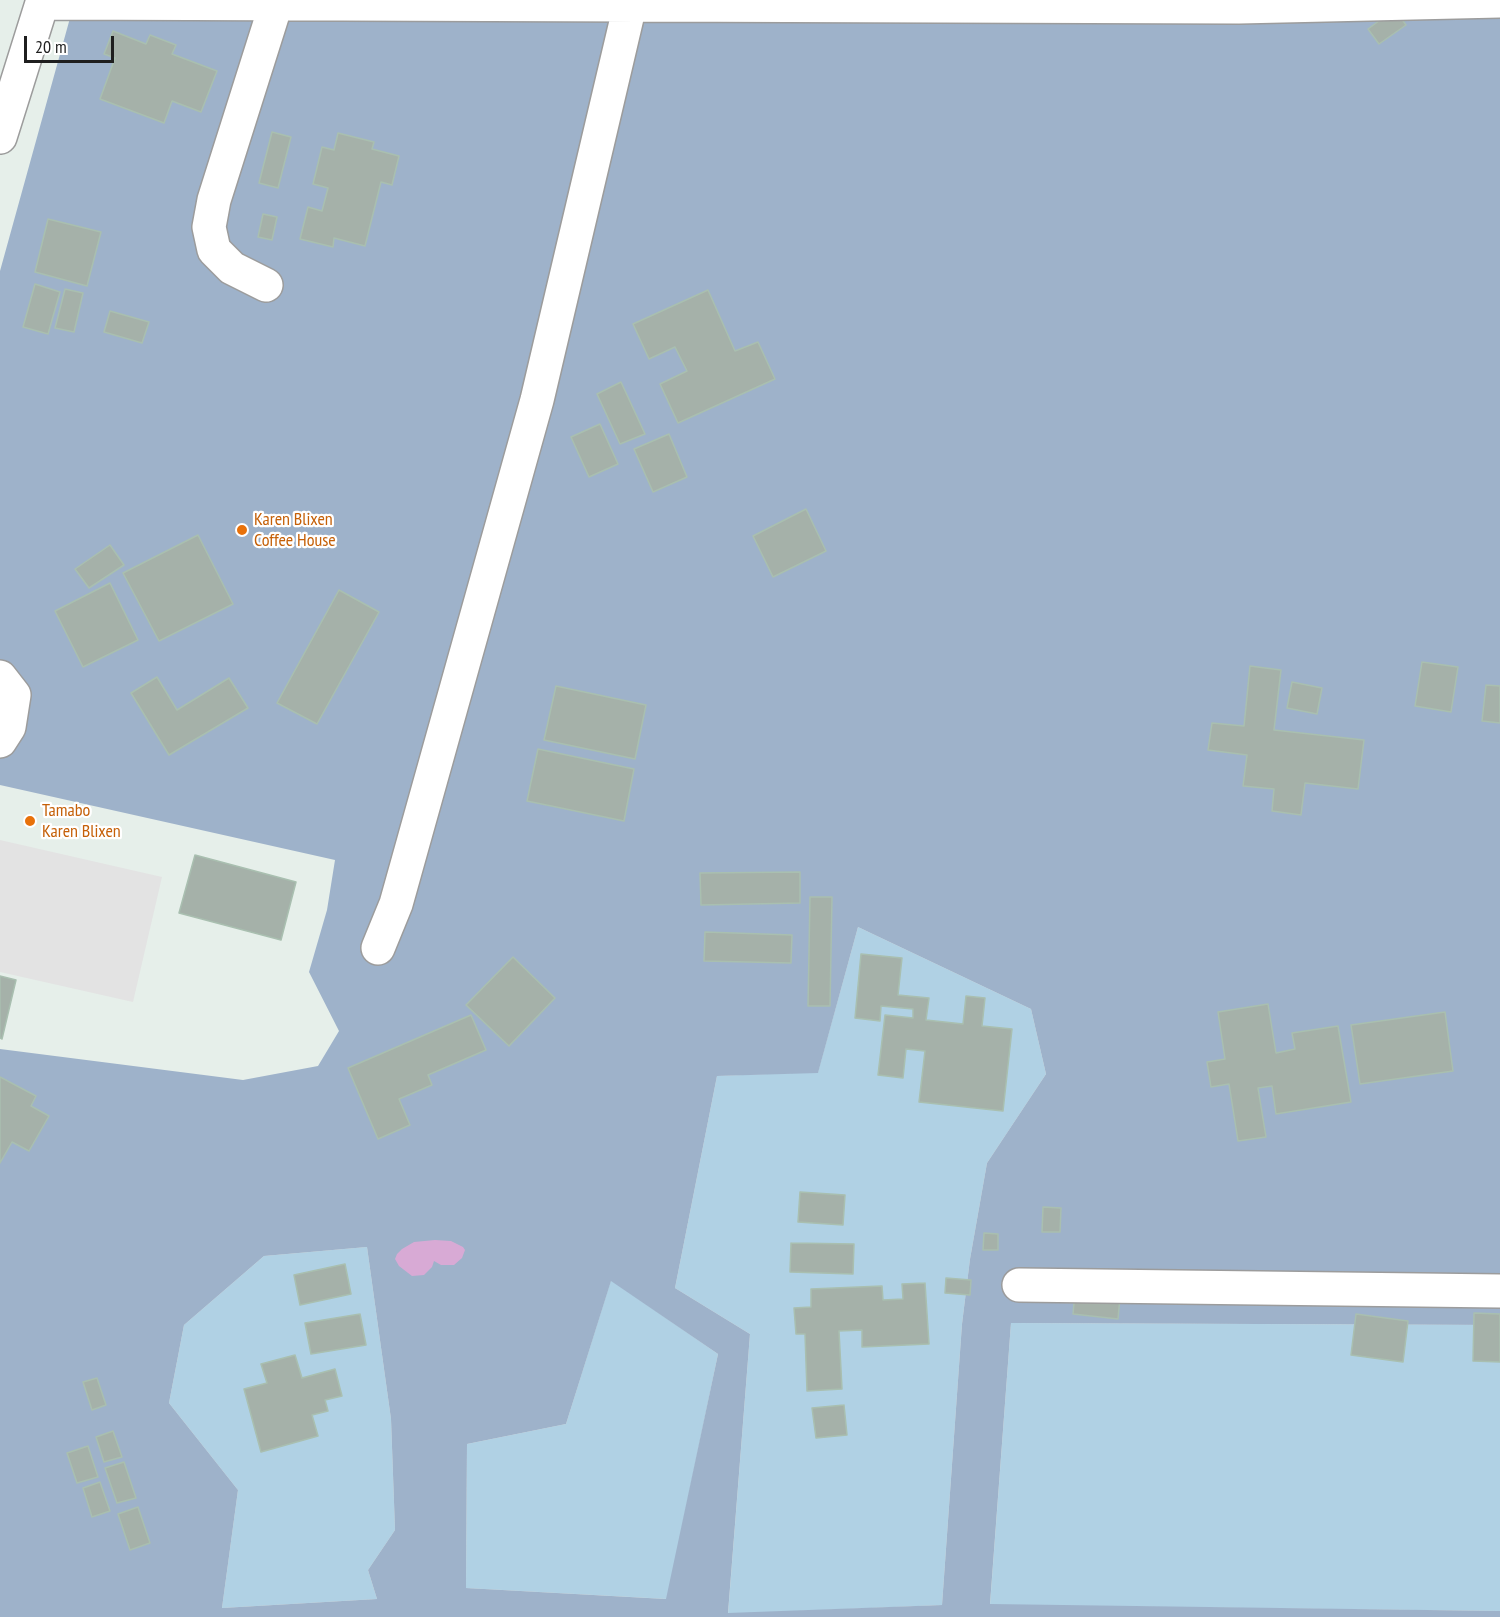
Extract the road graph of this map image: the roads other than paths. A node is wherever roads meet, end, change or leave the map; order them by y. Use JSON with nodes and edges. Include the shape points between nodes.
{"nodes":[{"id":1,"x":43,"y":1,"type":"edge"},
{"id":2,"x":1500,"y":1,"type":"edge"},
{"id":3,"x":276,"y":4,"type":"junction"},
{"id":4,"x":630,"y":5,"type":"junction"},
{"id":5,"x":0,"y":137,"type":"edge"},
{"id":6,"x":266,"y":285,"type":"dead end"},
{"id":7,"x":0,"y":677,"type":"edge"},
{"id":8,"x":0,"y":741,"type":"edge"},
{"id":9,"x":378,"y":948,"type":"dead end"},
{"id":10,"x":1019,"y":1285,"type":"dead end"},
{"id":11,"x":1500,"y":1292,"type":"edge"}],
"edges":[{"from":1,"to":3,"type":"street"},
{"from":1,"to":5,"type":"street"},
{"from":2,"to":4,"type":"street","via":[[1239,7]]},
{"from":3,"to":4,"type":"street"},
{"from":3,"to":6,"type":"street","via":[[209,226],[214,250],[232,268]]},
{"from":4,"to":9,"type":"street","via":[[537,400],[396,904]]},
{"from":7,"to":8,"type":"street","via":[[14,695],[9,727]]},
{"from":10,"to":11,"type":"street"}]}
